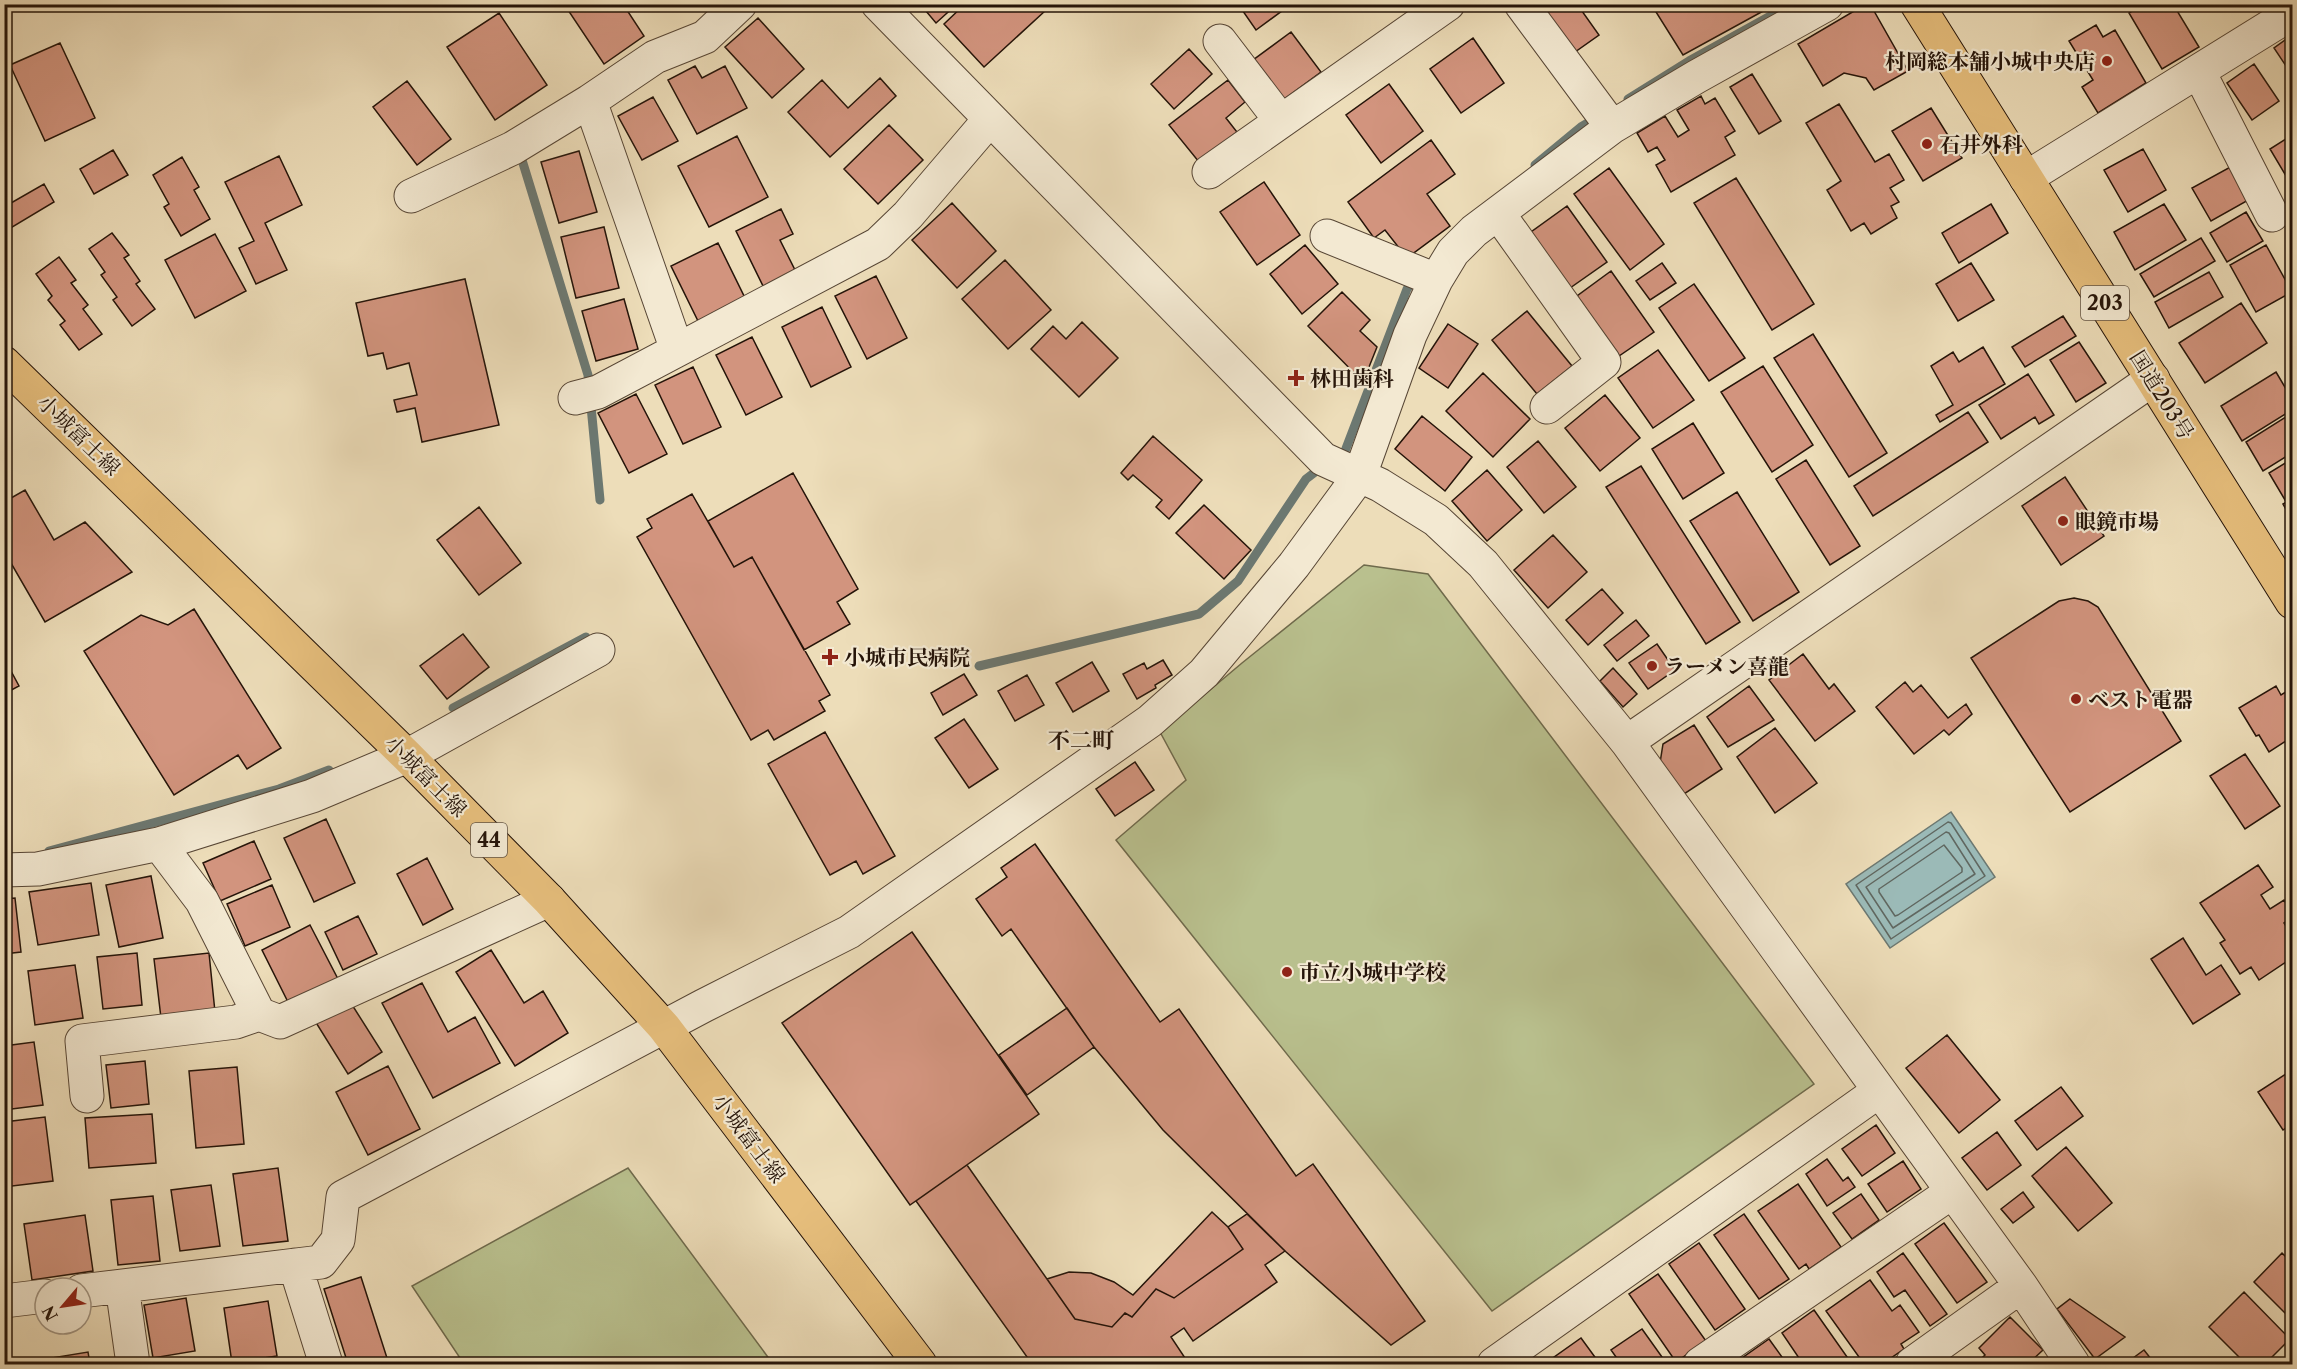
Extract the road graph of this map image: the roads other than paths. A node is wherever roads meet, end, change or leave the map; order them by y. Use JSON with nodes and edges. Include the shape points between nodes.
{"nodes":[{"id":1,"x":741,"y":4,"type":"edge"},
{"id":2,"x":878,"y":4,"type":"edge"},
{"id":3,"x":1448,"y":4,"type":"edge"},
{"id":4,"x":1521,"y":4,"type":"edge"},
{"id":5,"x":1827,"y":4,"type":"edge"},
{"id":6,"x":1917,"y":4,"type":"edge"},
{"id":7,"x":2292,"y":13,"type":"edge"},
{"id":8,"x":1220,"y":41,"type":"dead end"},
{"id":9,"x":2199,"y":72,"type":"junction"},
{"id":10,"x":590,"y":101,"type":"junction"},
{"id":11,"x":1604,"y":117,"type":"junction"},
{"id":12,"x":990,"y":119,"type":"junction"},
{"id":13,"x":1281,"y":121,"type":"junction"},
{"id":14,"x":1209,"y":172,"type":"dead end"},
{"id":15,"x":2026,"y":178,"type":"junction"},
{"id":16,"x":411,"y":196,"type":"dead end"},
{"id":17,"x":1498,"y":213,"type":"junction"},
{"id":18,"x":2272,"y":215,"type":"dead end"},
{"id":19,"x":1327,"y":236,"type":"dead end"},
{"id":20,"x":1422,"y":275,"type":"junction"},
{"id":21,"x":677,"y":350,"type":"junction"},
{"id":22,"x":4,"y":363,"type":"edge"},
{"id":23,"x":2153,"y":379,"type":"junction"},
{"id":24,"x":586,"y":395,"type":"dead end"},
{"id":25,"x":1547,"y":407,"type":"dead end"},
{"id":26,"x":1341,"y":467,"type":"junction"},
{"id":27,"x":2292,"y":602,"type":"edge"},
{"id":28,"x":598,"y":650,"type":"dead end"},
{"id":29,"x":1627,"y":742,"type":"junction"},
{"id":30,"x":407,"y":756,"type":"junction"},
{"id":31,"x":159,"y":844,"type":"junction"},
{"id":32,"x":4,"y":870,"type":"edge"},
{"id":33,"x":549,"y":900,"type":"junction"},
{"id":34,"x":259,"y":1014,"type":"junction"},
{"id":35,"x":664,"y":1027,"type":"junction"},
{"id":36,"x":1879,"y":1091,"type":"junction"},
{"id":37,"x":87,"y":1096,"type":"dead end"},
{"id":38,"x":1952,"y":1192,"type":"junction"},
{"id":39,"x":296,"y":1265,"type":"junction"},
{"id":40,"x":122,"y":1286,"type":"junction"},
{"id":41,"x":2020,"y":1286,"type":"junction"},
{"id":42,"x":93,"y":1290,"type":"edge"},
{"id":43,"x":33,"y":1297,"type":"edge"},
{"id":44,"x":4,"y":1301,"type":"edge"},
{"id":45,"x":2070,"y":1363,"type":"edge"},
{"id":46,"x":133,"y":1365,"type":"edge"},
{"id":47,"x":326,"y":1365,"type":"edge"},
{"id":48,"x":920,"y":1365,"type":"edge"},
{"id":49,"x":1494,"y":1365,"type":"edge"},
{"id":50,"x":1700,"y":1365,"type":"edge"},
{"id":51,"x":1912,"y":1365,"type":"edge"}],
"edges":[{"from":1,"to":10,"type":"street","via":[[705,37],[655,57]]},
{"from":2,"to":12,"type":"street"},
{"from":3,"to":13,"type":"street"},
{"from":4,"to":11,"type":"street"},
{"from":5,"to":11,"type":"street","via":[[1695,76]]},
{"from":6,"to":15,"type":"main road","name":"国道203号","number":"203"},
{"from":7,"to":9,"type":"street"},
{"from":8,"to":13,"type":"street"},
{"from":9,"to":15,"type":"street"},
{"from":9,"to":18,"type":"street"},
{"from":10,"to":16,"type":"street","via":[[513,148]]},
{"from":10,"to":21,"type":"street"},
{"from":11,"to":17,"type":"street"},
{"from":12,"to":21,"type":"street","via":[[878,244]]},
{"from":12,"to":26,"type":"street"},
{"from":13,"to":14,"type":"street"},
{"from":15,"to":23,"type":"main road","name":"国道203号","number":"203"},
{"from":17,"to":20,"type":"street"},
{"from":17,"to":25,"type":"street","via":[[1604,362]]},
{"from":19,"to":20,"type":"street"},
{"from":20,"to":26,"type":"street","via":[[1410,335]]},
{"from":21,"to":24,"type":"street"},
{"from":22,"to":30,"type":"main road","name":"小城富士線","number":"44"},
{"from":23,"to":27,"type":"main road","name":"国道203号","number":"203"},
{"from":23,"to":29,"type":"street"},
{"from":26,"to":29,"type":"street","via":[[1380,485],[1436,520],[1483,564]]},
{"from":26,"to":35,"type":"street","via":[[1294,565],[1204,673],[1150,721],[849,932]]},
{"from":28,"to":30,"type":"street"},
{"from":29,"to":36,"type":"street"},
{"from":30,"to":31,"type":"street","via":[[312,796]]},
{"from":30,"to":33,"type":"main road","name":"小城富士線","number":"44"},
{"from":31,"to":32,"type":"street","via":[[38,869]]},
{"from":31,"to":34,"type":"street","via":[[202,901]]},
{"from":33,"to":34,"type":"street","via":[[280,1022]]},
{"from":33,"to":35,"type":"main road","name":"小城富士線","number":"44"},
{"from":34,"to":37,"type":"street","via":[[236,1022],[82,1041]]},
{"from":35,"to":39,"type":"street","via":[[344,1197],[338,1240],[321,1262]]},
{"from":35,"to":48,"type":"main road","name":"小城富士線","number":"44"},
{"from":36,"to":38,"type":"street"},
{"from":36,"to":49,"type":"street"},
{"from":38,"to":41,"type":"street"},
{"from":38,"to":50,"type":"street"},
{"from":39,"to":40,"type":"street"},
{"from":39,"to":47,"type":"street"},
{"from":40,"to":42,"type":"street"},
{"from":40,"to":46,"type":"street"},
{"from":41,"to":45,"type":"street"},
{"from":41,"to":51,"type":"street"},
{"from":43,"to":44,"type":"street"}]}
